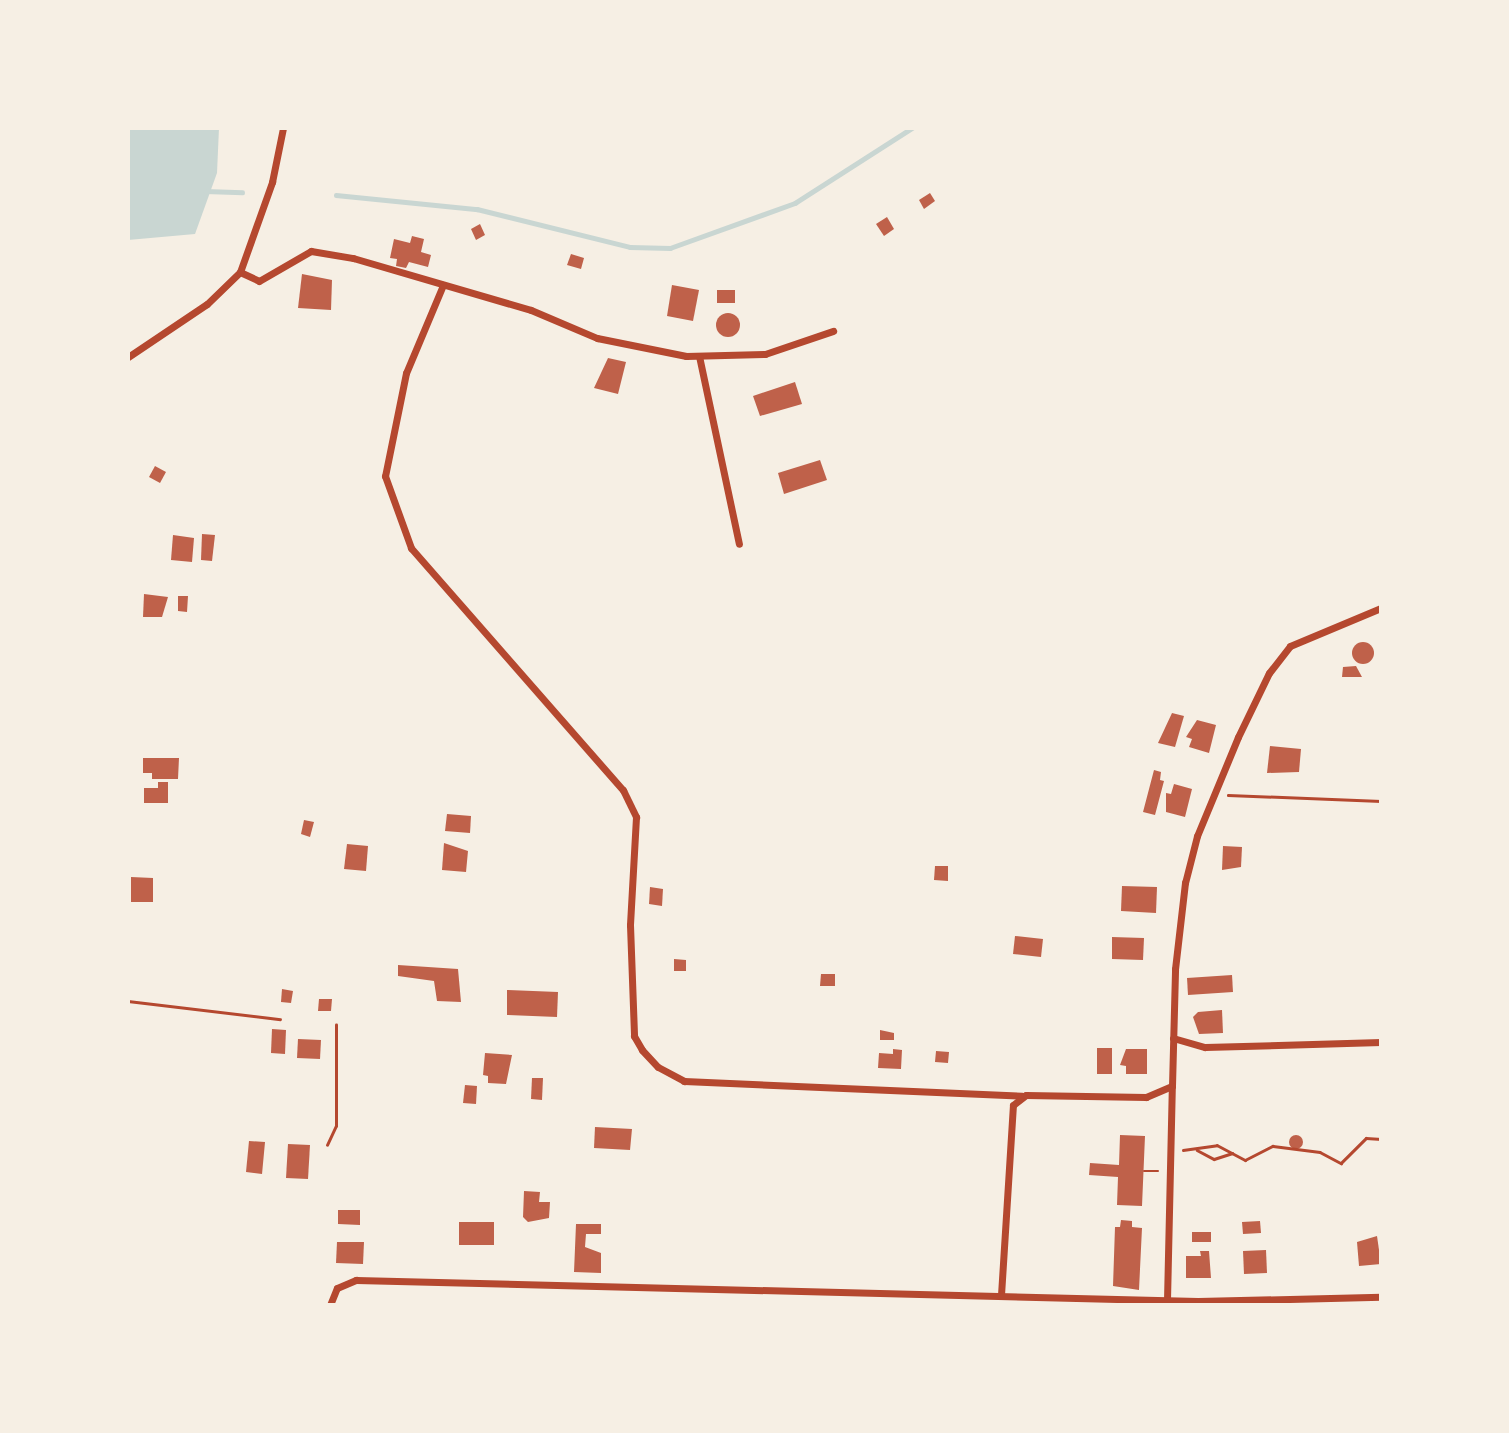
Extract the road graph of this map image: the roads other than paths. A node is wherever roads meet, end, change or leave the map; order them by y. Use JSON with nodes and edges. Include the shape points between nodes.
{"nodes":[{"id":1,"x":283,"y":128,"type":"edge"},
{"id":2,"x":240,"y":272,"type":"junction"},
{"id":3,"x":443,"y":285,"type":"junction"},
{"id":4,"x":833,"y":331,"type":"dead end"},
{"id":5,"x":128,"y":356,"type":"edge"},
{"id":6,"x":699,"y":356,"type":"junction"},
{"id":7,"x":739,"y":544,"type":"dead end"},
{"id":8,"x":1381,"y":608,"type":"edge"},
{"id":9,"x":1173,"y":1038,"type":"junction"},
{"id":10,"x":1381,"y":1042,"type":"edge"},
{"id":11,"x":1172,"y":1086,"type":"junction"},
{"id":12,"x":1022,"y":1096,"type":"junction"},
{"id":13,"x":1001,"y":1295,"type":"junction"},
{"id":14,"x":1381,"y":1297,"type":"edge"},
{"id":15,"x":1167,"y":1300,"type":"junction"},
{"id":16,"x":1199,"y":1303,"type":"edge"},
{"id":17,"x":330,"y":1305,"type":"edge"}],
"edges":[{"from":1,"to":2,"type":"street","via":[[272,181]]},
{"from":2,"to":3,"type":"street","via":[[259,281],[311,251],[353,258]]},
{"from":2,"to":5,"type":"street","via":[[206,304]]},
{"from":3,"to":6,"type":"street","via":[[531,310],[597,338]]},
{"from":3,"to":12,"type":"street","via":[[406,373],[384,476],[411,548],[623,790],[636,817],[631,939],[634,1036],[642,1050],[658,1068],[684,1081]]},
{"from":4,"to":6,"type":"street","via":[[765,354]]},
{"from":6,"to":7,"type":"street"},
{"from":8,"to":9,"type":"street","via":[[1304,638],[1279,659],[1237,737],[1185,883]]},
{"from":9,"to":10,"type":"street","via":[[1205,1047]]},
{"from":9,"to":11,"type":"street"},
{"from":11,"to":12,"type":"street","via":[[1146,1097]]},
{"from":11,"to":15,"type":"street"},
{"from":12,"to":13,"type":"street","via":[[1009,1116]]},
{"from":13,"to":15,"type":"street"},
{"from":13,"to":17,"type":"street","via":[[356,1280],[337,1288]]},
{"from":14,"to":16,"type":"street"},
{"from":15,"to":16,"type":"street"}]}
